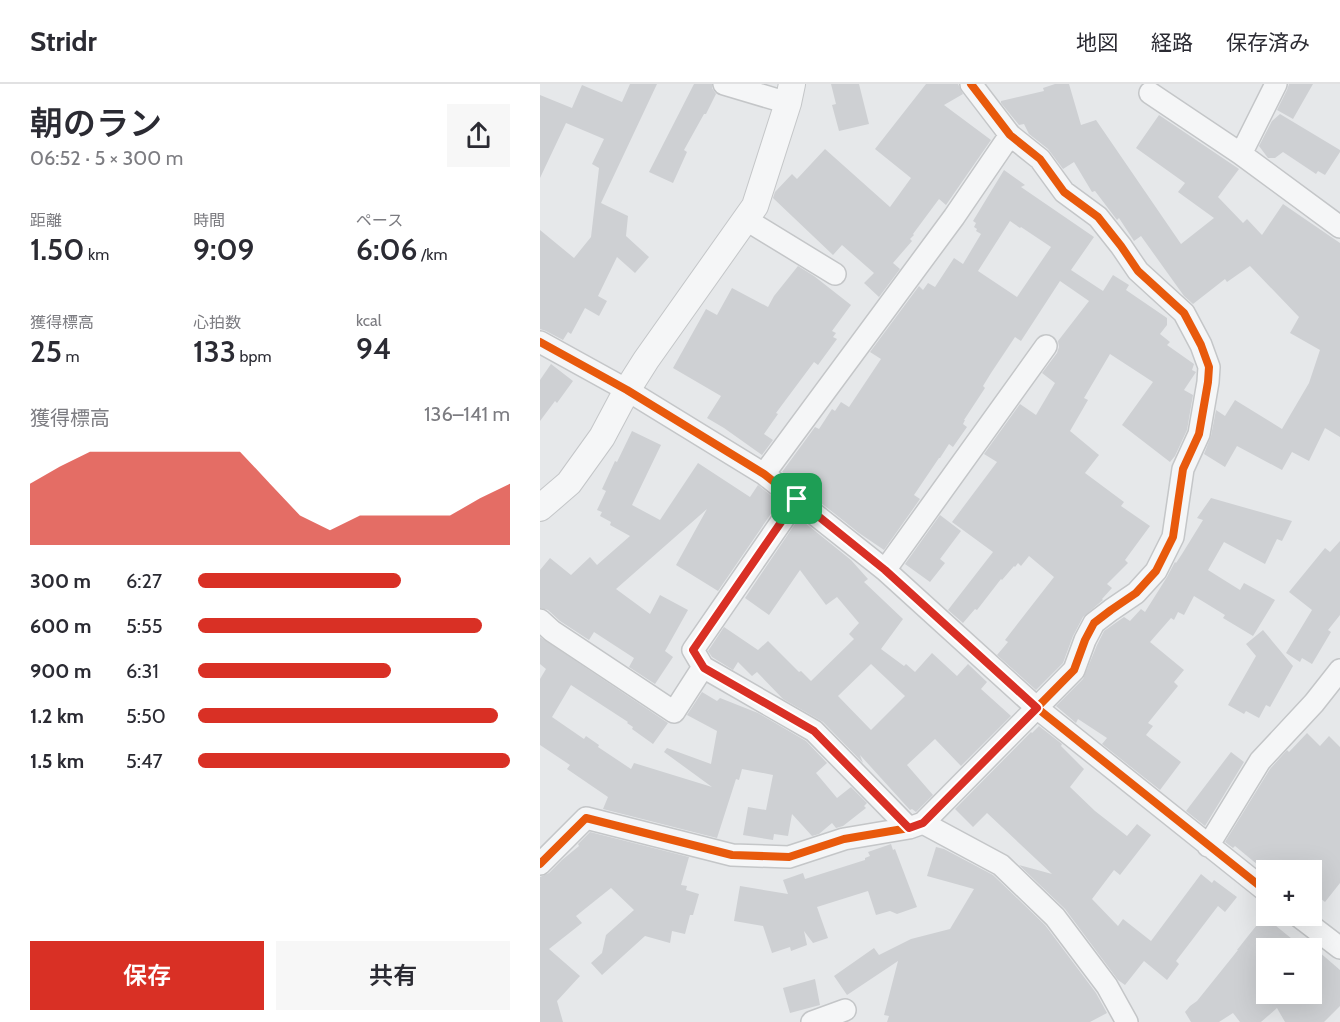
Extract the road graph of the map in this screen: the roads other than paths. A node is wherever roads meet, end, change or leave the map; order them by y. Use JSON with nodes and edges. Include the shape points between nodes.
{"nodes":[{"id":1,"x":724,"y":84,"type":"edge"},
{"id":2,"x":971,"y":84,"type":"edge"},
{"id":3,"x":1276,"y":84,"type":"edge"},
{"id":4,"x":1150,"y":93,"type":"dead end"},
{"id":5,"x":790,"y":94,"type":"edge"},
{"id":6,"x":1010,"y":135,"type":"junction"},
{"id":7,"x":1241,"y":154,"type":"junction"},
{"id":8,"x":746,"y":219,"type":"junction"},
{"id":9,"x":1340,"y":227,"type":"edge"},
{"id":10,"x":835,"y":274,"type":"dead end"},
{"id":11,"x":540,"y":342,"type":"edge"},
{"id":12,"x":1046,"y":346,"type":"dead end"},
{"id":13,"x":627,"y":390,"type":"junction"},
{"id":14,"x":764,"y":474,"type":"junction"},
{"id":15,"x":797,"y":499,"type":"junction"},
{"id":16,"x":540,"y":508,"type":"edge"},
{"id":17,"x":885,"y":570,"type":"junction"},
{"id":18,"x":540,"y":620,"type":"edge"},
{"id":19,"x":704,"y":668,"type":"junction"},
{"id":20,"x":1340,"y":670,"type":"edge"},
{"id":21,"x":1037,"y":708,"type":"junction"},
{"id":22,"x":916,"y":825,"type":"junction"},
{"id":23,"x":1208,"y":846,"type":"junction"},
{"id":24,"x":540,"y":864,"type":"edge"},
{"id":25,"x":1256,"y":883,"type":"edge"},
{"id":26,"x":1311,"y":926,"type":"edge"},
{"id":27,"x":1340,"y":948,"type":"edge"},
{"id":28,"x":845,"y":1010,"type":"dead end"},
{"id":29,"x":812,"y":1022,"type":"edge"},
{"id":30,"x":1127,"y":1022,"type":"edge"}],
"edges":[{"from":1,"to":5,"type":"street"},
{"from":2,"to":6,"type":"street"},
{"from":3,"to":7,"type":"street"},
{"from":4,"to":7,"type":"street"},
{"from":5,"to":8,"type":"street","via":[[755,207]]},
{"from":6,"to":14,"type":"street"},
{"from":6,"to":21,"type":"street","via":[[1040,159],[1064,192],[1098,217],[1138,271],[1184,313],[1209,367],[1198,434],[1183,469],[1173,537],[1156,571],[1136,593],[1094,623],[1074,670]]},
{"from":7,"to":9,"type":"street"},
{"from":8,"to":10,"type":"street"},
{"from":8,"to":13,"type":"street"},
{"from":11,"to":13,"type":"street"},
{"from":12,"to":17,"type":"street"},
{"from":13,"to":14,"type":"street"},
{"from":13,"to":16,"type":"street","via":[[602,436],[569,483]]},
{"from":14,"to":15,"type":"street"},
{"from":15,"to":17,"type":"street"},
{"from":15,"to":19,"type":"street","via":[[693,650]]},
{"from":17,"to":21,"type":"street"},
{"from":18,"to":19,"type":"street","via":[[674,712]]},
{"from":19,"to":22,"type":"street","via":[[814,731]]},
{"from":20,"to":23,"type":"street","via":[[1260,761]]},
{"from":21,"to":22,"type":"street"},
{"from":21,"to":23,"type":"street"},
{"from":22,"to":24,"type":"street","via":[[844,839],[789,857],[732,855],[586,818]]},
{"from":22,"to":30,"type":"street","via":[[1001,865],[1054,917],[1107,986]]},
{"from":23,"to":25,"type":"street"},
{"from":26,"to":27,"type":"street"},
{"from":28,"to":29,"type":"street"}]}
